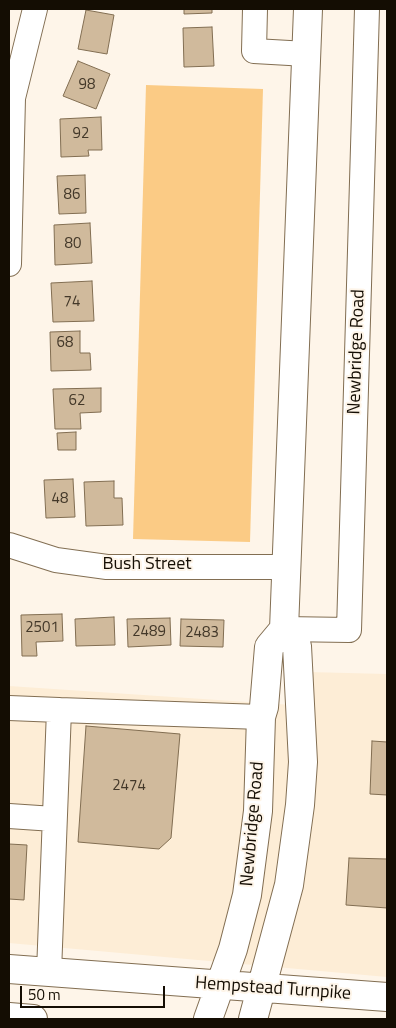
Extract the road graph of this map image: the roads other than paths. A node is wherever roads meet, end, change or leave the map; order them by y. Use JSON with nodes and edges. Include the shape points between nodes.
{"nodes":[{"id":1,"x":35,"y":9,"type":"edge"},
{"id":2,"x":255,"y":9,"type":"edge"},
{"id":3,"x":308,"y":9,"type":"edge"},
{"id":4,"x":367,"y":9,"type":"edge"},
{"id":5,"x":306,"y":54,"type":"junction"},
{"id":6,"x":11,"y":122,"type":"edge"},
{"id":7,"x":9,"y":264,"type":"edge"},
{"id":8,"x":9,"y":545,"type":"edge"},
{"id":9,"x":288,"y":567,"type":"junction"},
{"id":10,"x":284,"y":630,"type":"junction"},
{"id":11,"x":9,"y":708,"type":"edge"},
{"id":12,"x":59,"y":710,"type":"junction"},
{"id":13,"x":261,"y":717,"type":"junction"},
{"id":14,"x":9,"y":816,"type":"edge"},
{"id":15,"x":54,"y":819,"type":"junction"},
{"id":16,"x":9,"y":969,"type":"edge"},
{"id":17,"x":49,"y":972,"type":"junction"},
{"id":18,"x":220,"y":986,"type":"junction"},
{"id":19,"x":262,"y":989,"type":"junction"},
{"id":20,"x":387,"y":997,"type":"edge"},
{"id":21,"x":9,"y":1017,"type":"edge"},
{"id":22,"x":33,"y":1019,"type":"edge"},
{"id":23,"x":208,"y":1019,"type":"edge"},
{"id":24,"x":253,"y":1019,"type":"edge"}],
"edges":[{"from":1,"to":6,"type":"street","via":[[13,98]]},
{"from":2,"to":5,"type":"street","via":[[254,51]]},
{"from":3,"to":5,"type":"main road"},
{"from":4,"to":10,"type":"street","name":"Newbridge Road","via":[[349,630]]},
{"from":5,"to":9,"type":"main road"},
{"from":6,"to":7,"type":"street"},
{"from":8,"to":9,"type":"street","name":"Bush Street","via":[[56,560],[106,567]]},
{"from":9,"to":10,"type":"main road"},
{"from":10,"to":13,"type":"main road","name":"Newbridge Road","via":[[269,647]]},
{"from":10,"to":19,"type":"main road","via":[[297,646],[303,762],[289,885]]},
{"from":11,"to":12,"type":"street"},
{"from":12,"to":13,"type":"street"},
{"from":12,"to":15,"type":"street"},
{"from":13,"to":18,"type":"main road","name":"Newbridge Road","via":[[258,811],[246,896]]},
{"from":14,"to":15,"type":"street"},
{"from":15,"to":17,"type":"street"},
{"from":16,"to":17,"type":"main road","name":"Hempstead Turnpike"},
{"from":17,"to":18,"type":"main road","name":"Hempstead Turnpike"},
{"from":18,"to":19,"type":"main road","name":"Hempstead Turnpike"},
{"from":18,"to":23,"type":"main road","name":"Newbridge Road"},
{"from":19,"to":20,"type":"main road","name":"Hempstead Turnpike"},
{"from":19,"to":24,"type":"main road"},
{"from":21,"to":22,"type":"main road"}]}
